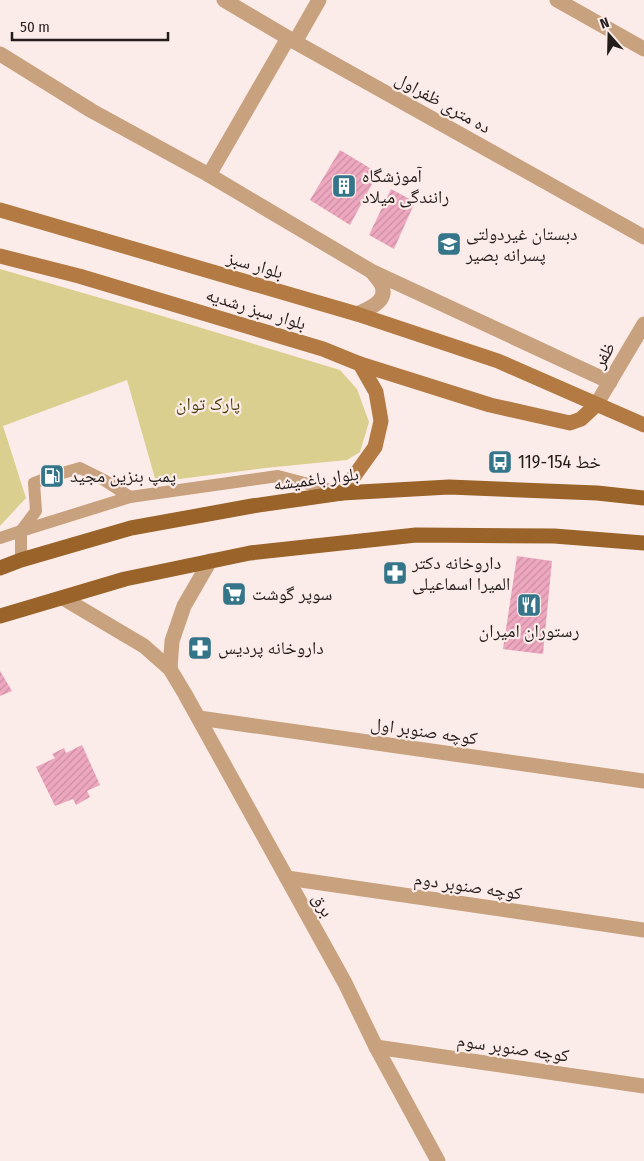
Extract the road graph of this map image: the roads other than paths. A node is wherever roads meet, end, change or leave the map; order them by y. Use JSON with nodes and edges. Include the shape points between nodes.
{"nodes":[{"id":1,"x":224,"y":0,"type":"edge"},
{"id":2,"x":319,"y":0,"type":"edge"},
{"id":3,"x":557,"y":0,"type":"edge"},
{"id":4,"x":292,"y":40,"type":"junction"},
{"id":5,"x":644,"y":49,"type":"edge"},
{"id":6,"x":0,"y":54,"type":"edge"},
{"id":7,"x":209,"y":175,"type":"junction"},
{"id":8,"x":0,"y":210,"type":"edge"},
{"id":9,"x":644,"y":237,"type":"edge"},
{"id":10,"x":0,"y":256,"type":"edge"},
{"id":11,"x":371,"y":271,"type":"junction"},
{"id":12,"x":357,"y":314,"type":"junction"},
{"id":13,"x":644,"y":324,"type":"edge"},
{"id":14,"x":360,"y":364,"type":"junction"},
{"id":15,"x":610,"y":382,"type":"junction"},
{"id":16,"x":596,"y":405,"type":"junction"},
{"id":17,"x":644,"y":425,"type":"edge"},
{"id":18,"x":342,"y":492,"type":"junction"},
{"id":19,"x":130,"y":497,"type":"junction"},
{"id":20,"x":644,"y":498,"type":"edge"},
{"id":21,"x":21,"y":531,"type":"junction"},
{"id":22,"x":0,"y":538,"type":"edge"},
{"id":23,"x":644,"y":543,"type":"edge"},
{"id":24,"x":21,"y":560,"type":"junction"},
{"id":25,"x":210,"y":561,"type":"junction"},
{"id":26,"x":0,"y":568,"type":"edge"},
{"id":27,"x":63,"y":598,"type":"junction"},
{"id":28,"x":0,"y":616,"type":"edge"},
{"id":29,"x":170,"y":669,"type":"junction"},
{"id":30,"x":199,"y":718,"type":"junction"},
{"id":31,"x":644,"y":781,"type":"edge"},
{"id":32,"x":287,"y":878,"type":"junction"},
{"id":33,"x":644,"y":930,"type":"edge"},
{"id":34,"x":376,"y":1047,"type":"junction"},
{"id":35,"x":644,"y":1086,"type":"edge"},
{"id":36,"x":438,"y":1161,"type":"edge"}],
"edges":[{"from":1,"to":4,"type":"street","name":"ده متری ظفراول"},
{"from":2,"to":4,"type":"street"},
{"from":3,"to":5,"type":"street"},
{"from":4,"to":7,"type":"street"},
{"from":4,"to":9,"type":"street","name":"ده متری ظفراول"},
{"from":6,"to":7,"type":"street","via":[[92,111]]},
{"from":7,"to":11,"type":"street"},
{"from":8,"to":12,"type":"main road","name":"بلوار سبز"},
{"from":10,"to":14,"type":"main road","name":"بلوار سبز رشدیه","via":[[79,276],[314,346]]},
{"from":11,"to":12,"type":"street","via":[[382,286],[383,294],[378,303]]},
{"from":11,"to":15,"type":"street"},
{"from":12,"to":16,"type":"main road","name":"بلوار سبز","via":[[498,362]]},
{"from":13,"to":15,"type":"street","name":"ظفر"},
{"from":14,"to":16,"type":"main road","name":"بلوار سبز رشدیه","via":[[490,405],[570,423],[581,419]]},
{"from":14,"to":18,"type":"main road","via":[[376,392],[381,421],[375,447]]},
{"from":15,"to":16,"type":"street","name":"ظفر"},
{"from":16,"to":17,"type":"main road","name":"بلوار سبز"},
{"from":18,"to":19,"type":"lane","via":[[278,476]]},
{"from":18,"to":20,"type":"main road","name":"بلوار باغمیشه","via":[[449,487]]},
{"from":18,"to":24,"type":"main road","name":"بلوار باغمیشه","via":[[132,528]]},
{"from":19,"to":21,"type":"lane"},
{"from":19,"to":21,"type":"lane","via":[[80,468],[52,476],[34,483],[36,510]]},
{"from":21,"to":22,"type":"lane"},
{"from":21,"to":24,"type":"lane"},
{"from":23,"to":25,"type":"main road","via":[[554,536],[416,535],[250,553]]},
{"from":24,"to":26,"type":"main road","name":"بلوار باغمیشه"},
{"from":25,"to":27,"type":"main road","via":[[125,578]]},
{"from":25,"to":29,"type":"street","via":[[184,606],[172,640]]},
{"from":27,"to":28,"type":"main road"},
{"from":27,"to":29,"type":"street","name":"برق","via":[[144,646]]},
{"from":29,"to":30,"type":"street","name":"برق"},
{"from":30,"to":31,"type":"street","name":"کوچه صنوبر اول"},
{"from":30,"to":32,"type":"street","name":"برق"},
{"from":32,"to":33,"type":"street","name":"کوچه صنوبر دوم"},
{"from":32,"to":34,"type":"street","name":"برق"},
{"from":34,"to":35,"type":"street","name":"کوچه صنوبر سوم"},
{"from":34,"to":36,"type":"street","name":"برق"}]}
